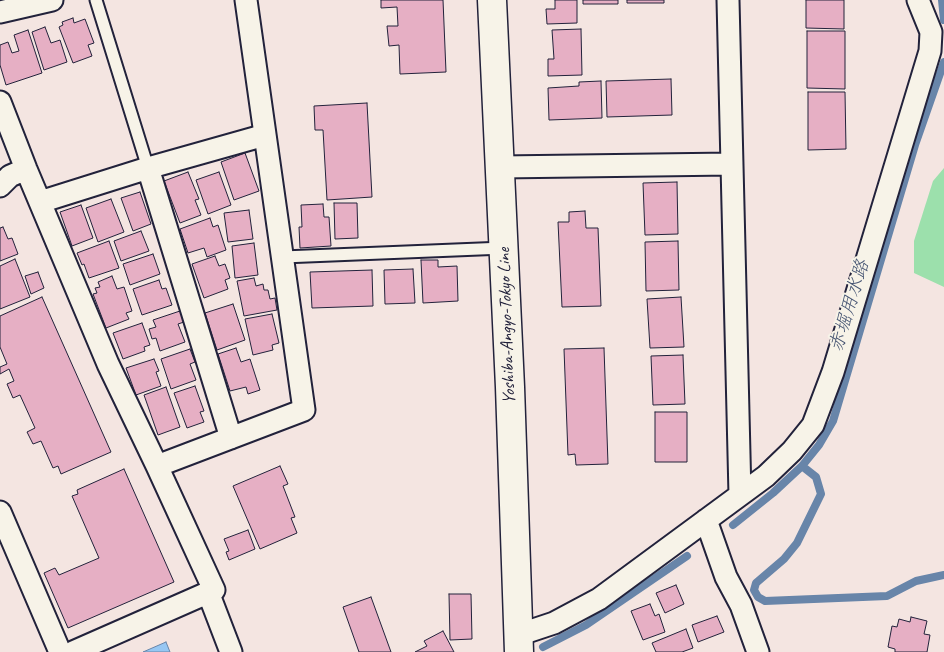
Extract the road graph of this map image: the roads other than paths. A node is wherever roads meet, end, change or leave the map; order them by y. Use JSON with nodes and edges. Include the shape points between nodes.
{"nodes":[{"id":1,"x":52,"y":0,"type":"edge"},
{"id":2,"x":96,"y":0,"type":"edge"},
{"id":3,"x":246,"y":0,"type":"edge"},
{"id":4,"x":492,"y":0,"type":"edge"},
{"id":5,"x":728,"y":0,"type":"edge"},
{"id":6,"x":918,"y":0,"type":"edge"},
{"id":7,"x":0,"y":12,"type":"edge"},
{"id":8,"x":0,"y":102,"type":"edge"},
{"id":9,"x":265,"y":135,"type":"junction"},
{"id":10,"x":732,"y":164,"type":"junction"},
{"id":11,"x":500,"y":167,"type":"junction"},
{"id":12,"x":148,"y":168,"type":"junction"},
{"id":13,"x":26,"y":169,"type":"junction"},
{"id":14,"x":0,"y":186,"type":"edge"},
{"id":15,"x":40,"y":202,"type":"junction"},
{"id":16,"x":504,"y":248,"type":"junction"},
{"id":17,"x":282,"y":257,"type":"junction"},
{"id":18,"x":231,"y":438,"type":"junction"},
{"id":19,"x":157,"y":466,"type":"junction"},
{"id":20,"x":740,"y":495,"type":"junction"},
{"id":21,"x":0,"y":512,"type":"edge"},
{"id":22,"x":706,"y":520,"type":"junction"},
{"id":23,"x":208,"y":592,"type":"junction"},
{"id":24,"x":518,"y":644,"type":"edge"},
{"id":25,"x":60,"y":652,"type":"edge"},
{"id":26,"x":73,"y":652,"type":"edge"},
{"id":27,"x":231,"y":652,"type":"edge"},
{"id":28,"x":758,"y":652,"type":"edge"}],
"edges":[{"from":1,"to":7,"type":"street"},
{"from":2,"to":12,"type":"lane"},
{"from":3,"to":9,"type":"street"},
{"from":4,"to":11,"type":"main road","name":"Yoshiba-Angyo-Tokyo Line"},
{"from":5,"to":10,"type":"street"},
{"from":6,"to":20,"type":"street","via":[[931,32],[930,51],[813,425],[792,452]]},
{"from":8,"to":13,"type":"street"},
{"from":9,"to":12,"type":"street"},
{"from":9,"to":17,"type":"street"},
{"from":10,"to":11,"type":"street"},
{"from":10,"to":20,"type":"street"},
{"from":11,"to":16,"type":"main road","name":"Yoshiba-Angyo-Tokyo Line"},
{"from":12,"to":15,"type":"street"},
{"from":12,"to":18,"type":"street"},
{"from":13,"to":14,"type":"street","via":[[10,176]]},
{"from":13,"to":15,"type":"street"},
{"from":15,"to":19,"type":"street","via":[[108,364]]},
{"from":16,"to":17,"type":"lane"},
{"from":16,"to":24,"type":"main road","name":"Yoshiba-Angyo-Tokyo Line"},
{"from":17,"to":18,"type":"street","via":[[304,410]]},
{"from":18,"to":19,"type":"street"},
{"from":19,"to":23,"type":"street","via":[[214,590]]},
{"from":20,"to":22,"type":"street"},
{"from":21,"to":25,"type":"street"},
{"from":22,"to":24,"type":"street","via":[[599,599]]},
{"from":22,"to":28,"type":"street"},
{"from":23,"to":26,"type":"street"},
{"from":23,"to":27,"type":"street"}]}
